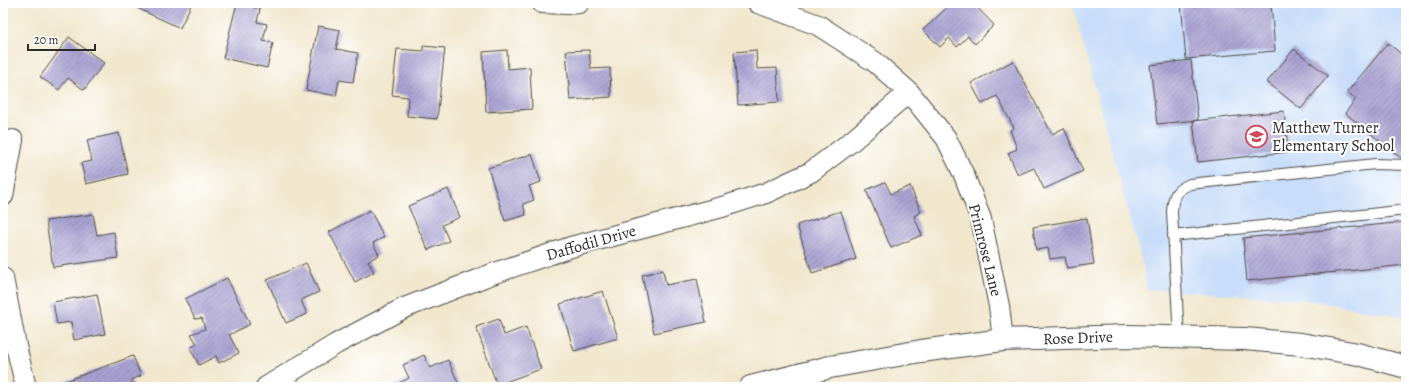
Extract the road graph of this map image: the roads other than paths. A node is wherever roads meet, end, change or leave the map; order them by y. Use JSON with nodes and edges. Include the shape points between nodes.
{"nodes":[{"id":1,"x":542,"y":3,"type":"edge"},
{"id":2,"x":578,"y":3,"type":"edge"},
{"id":3,"x":758,"y":3,"type":"edge"},
{"id":4,"x":909,"y":92,"type":"junction"},
{"id":5,"x":13,"y":140,"type":"dead end"},
{"id":6,"x":1406,"y":165,"type":"edge"},
{"id":7,"x":3,"y":196,"type":"edge"},
{"id":8,"x":1406,"y":210,"type":"edge"},
{"id":9,"x":1173,"y":236,"type":"junction"},
{"id":10,"x":3,"y":278,"type":"edge"},
{"id":11,"x":1179,"y":337,"type":"junction"},
{"id":12,"x":1003,"y":340,"type":"junction"},
{"id":13,"x":1406,"y":368,"type":"edge"},
{"id":14,"x":26,"y":387,"type":"edge"},
{"id":15,"x":266,"y":387,"type":"edge"},
{"id":16,"x":751,"y":387,"type":"edge"}],
"edges":[{"from":1,"to":2,"type":"street"},
{"from":3,"to":4,"type":"street","name":"Primrose Lane","via":[[818,24],[875,62]]},
{"from":4,"to":12,"type":"street","name":"Primrose Lane","via":[[946,138],[981,219],[999,306]]},
{"from":4,"to":15,"type":"street","name":"Daffodil Drive","via":[[811,172],[766,193],[571,246],[404,308],[336,344]]},
{"from":5,"to":7,"type":"street"},
{"from":6,"to":9,"type":"lane","via":[[1375,164],[1190,184],[1179,188],[1173,198]]},
{"from":8,"to":9,"type":"lane"},
{"from":9,"to":11,"type":"lane"},
{"from":10,"to":14,"type":"street"},
{"from":11,"to":12,"type":"main road","name":"Rose Drive"},
{"from":11,"to":13,"type":"main road","name":"Rose Drive","via":[[1301,344],[1358,354]]},
{"from":12,"to":16,"type":"main road","name":"Rose Drive","via":[[921,350]]}]}
